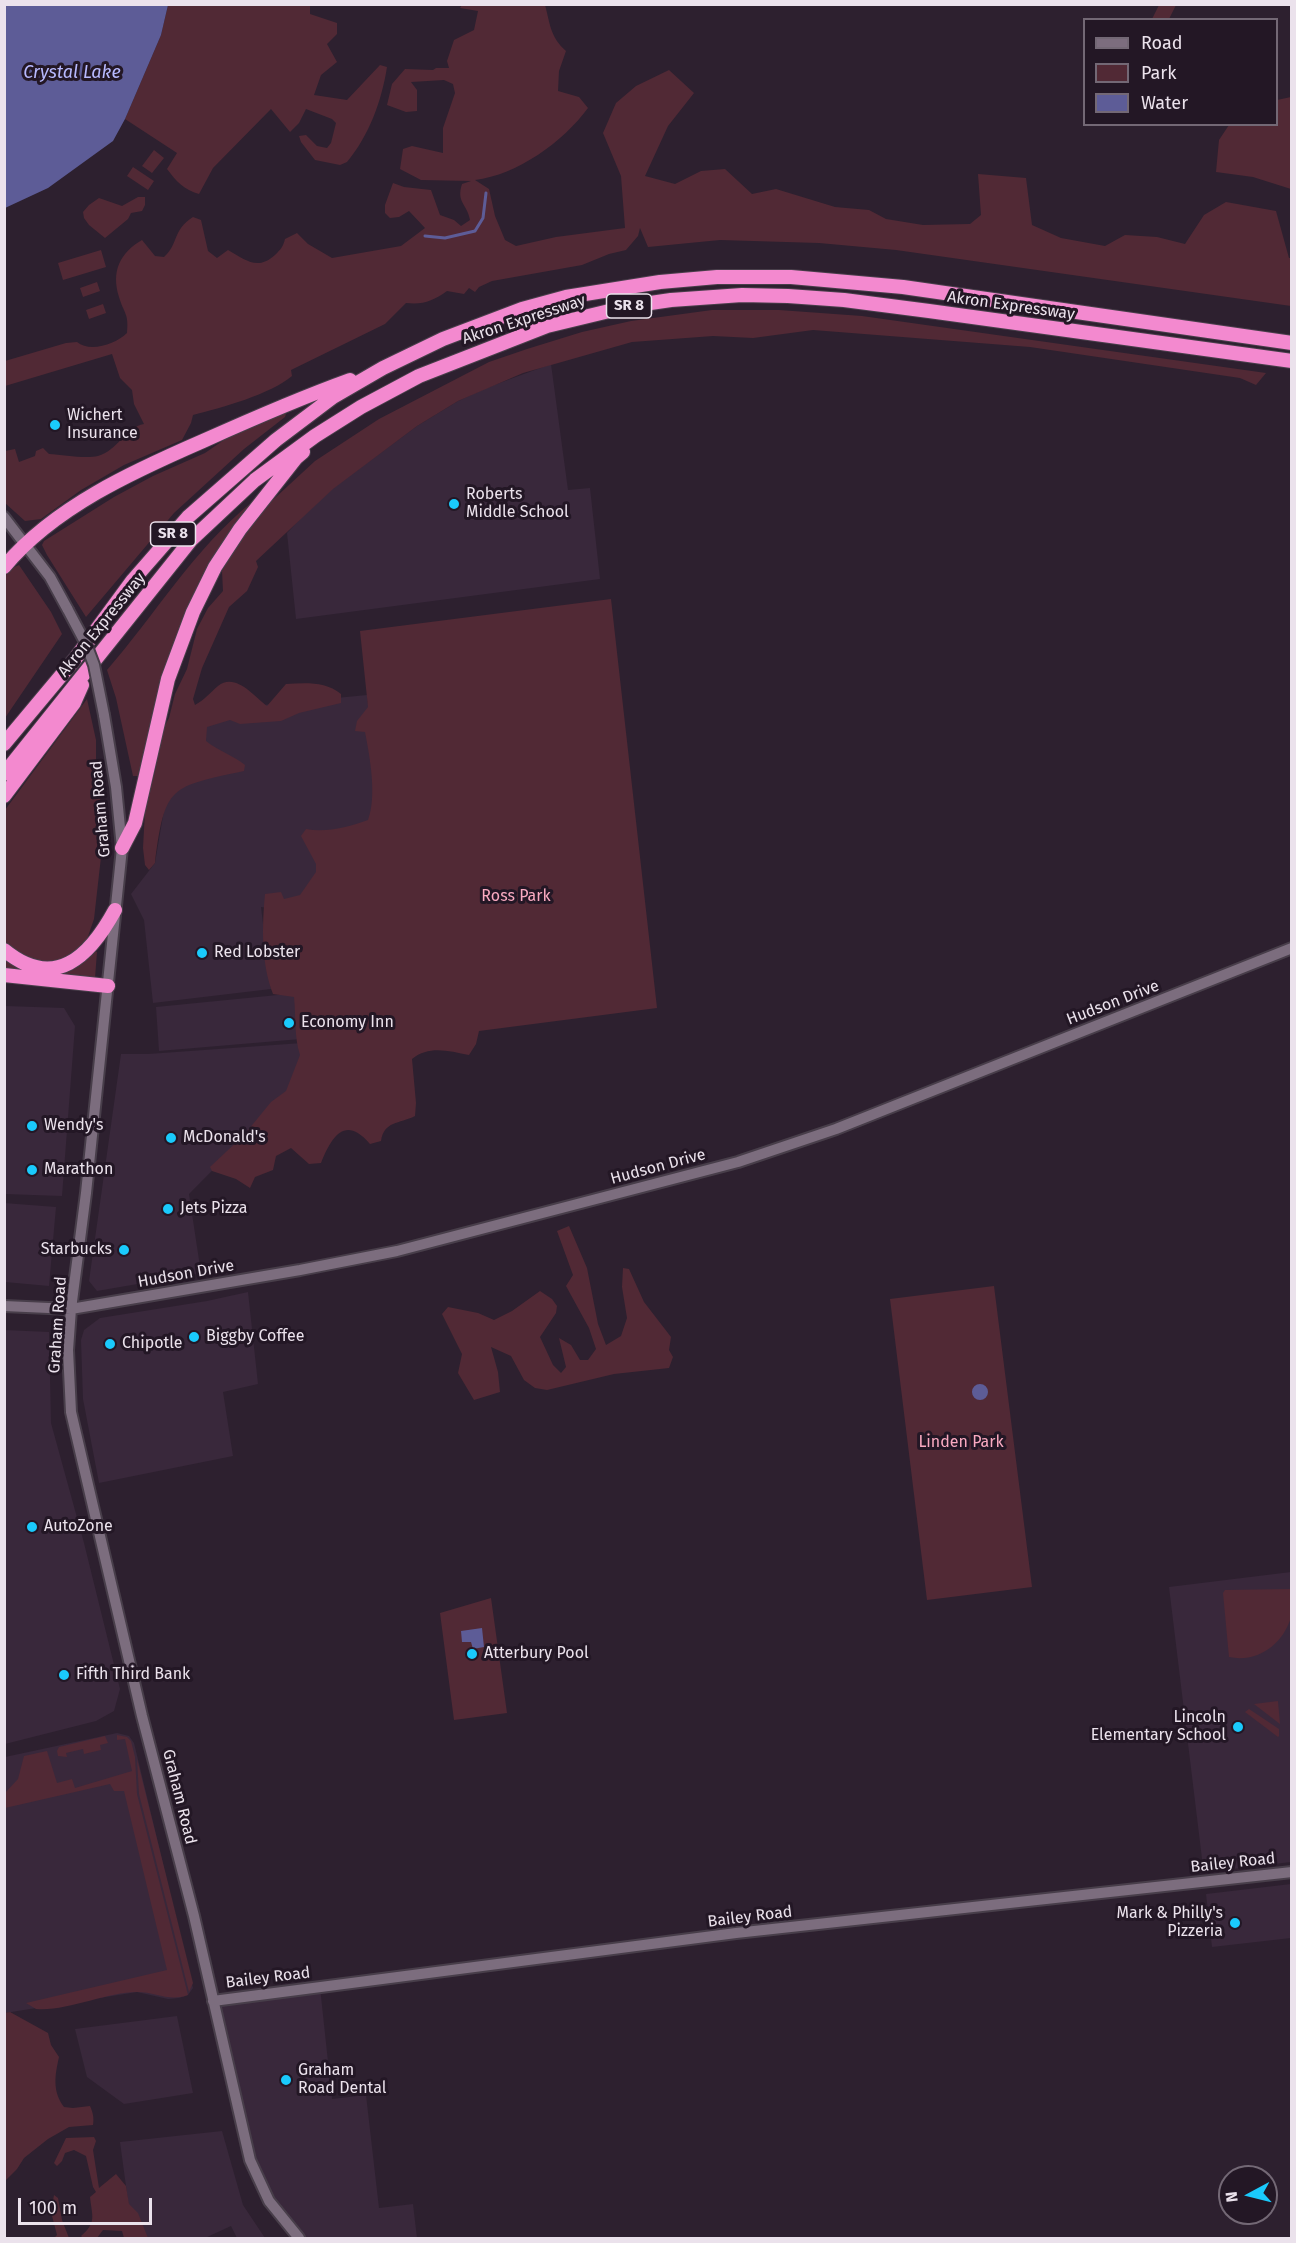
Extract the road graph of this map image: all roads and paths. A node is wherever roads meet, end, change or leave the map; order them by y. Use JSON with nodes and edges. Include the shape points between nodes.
{"nodes":[{"id":1,"x":1292,"y":343,"type":"edge"},
{"id":2,"x":1292,"y":361,"type":"edge"},
{"id":3,"x":383,"y":368,"type":"junction"},
{"id":4,"x":361,"y":407,"type":"junction"},
{"id":5,"x":4,"y":517,"type":"edge"},
{"id":6,"x":26,"y":543,"type":"junction"},
{"id":7,"x":4,"y":567,"type":"edge"},
{"id":8,"x":90,"y":667,"type":"junction"},
{"id":9,"x":4,"y":744,"type":"edge"},
{"id":10,"x":4,"y":774,"type":"edge"},
{"id":11,"x":4,"y":796,"type":"edge"},
{"id":12,"x":122,"y":848,"type":"junction"},
{"id":13,"x":115,"y":910,"type":"junction"},
{"id":14,"x":1292,"y":948,"type":"edge"},
{"id":15,"x":4,"y":950,"type":"edge"},
{"id":16,"x":4,"y":975,"type":"edge"},
{"id":17,"x":108,"y":986,"type":"junction"},
{"id":18,"x":4,"y":1306,"type":"edge"},
{"id":19,"x":71,"y":1309,"type":"junction"},
{"id":20,"x":1292,"y":1872,"type":"edge"},
{"id":21,"x":213,"y":2001,"type":"junction"},
{"id":22,"x":298,"y":2238,"type":"edge"}],
"edges":[{"from":1,"to":3,"type":"highway","name":"Akron Expressway","number":"SR 8","via":[[846,281],[717,277],[566,297],[443,339]]},
{"from":2,"to":4,"type":"highway","name":"Akron Expressway","number":"SR 8","via":[[844,300],[711,296],[630,306],[547,326],[419,376]]},
{"from":3,"to":6,"type":"highway","via":[[281,405],[151,463],[91,496]]},
{"from":3,"to":9,"type":"highway","name":"Akron Expressway","number":"SR 8","via":[[333,397],[285,433],[188,517],[133,580],[75,659]]},
{"from":4,"to":8,"type":"highway","name":"Akron Expressway","number":"SR 8","via":[[255,480],[191,540]]},
{"from":4,"to":12,"type":"highway","via":[[296,458],[215,567],[168,679],[135,823]]},
{"from":5,"to":6,"type":"street","name":"Graham Road"},
{"from":6,"to":7,"type":"highway"},
{"from":6,"to":12,"type":"street","name":"Graham Road","bridge":true,"via":[[50,577],[94,665],[117,787]]},
{"from":8,"to":10,"type":"highway","name":"Akron Expressway","number":"SR 8"},
{"from":8,"to":11,"type":"highway","via":[[74,703]]},
{"from":12,"to":13,"type":"street","name":"Graham Road"},
{"from":13,"to":15,"type":"highway","via":[[88,950],[65,966],[34,967]]},
{"from":13,"to":17,"type":"street","name":"Graham Road"},
{"from":14,"to":19,"type":"street","name":"Hudson Drive","via":[[836,1130],[748,1159],[397,1251]]},
{"from":16,"to":17,"type":"highway"},
{"from":17,"to":19,"type":"street","name":"Graham Road"},
{"from":18,"to":19,"type":"street","name":"Hudson Drive"},
{"from":19,"to":21,"type":"street","name":"Graham Road","via":[[71,1412]]},
{"from":20,"to":21,"type":"street","name":"Bailey Road","via":[[798,1926]]},
{"from":21,"to":22,"type":"street","name":"Graham Road","via":[[254,2171],[269,2201]]}]}
